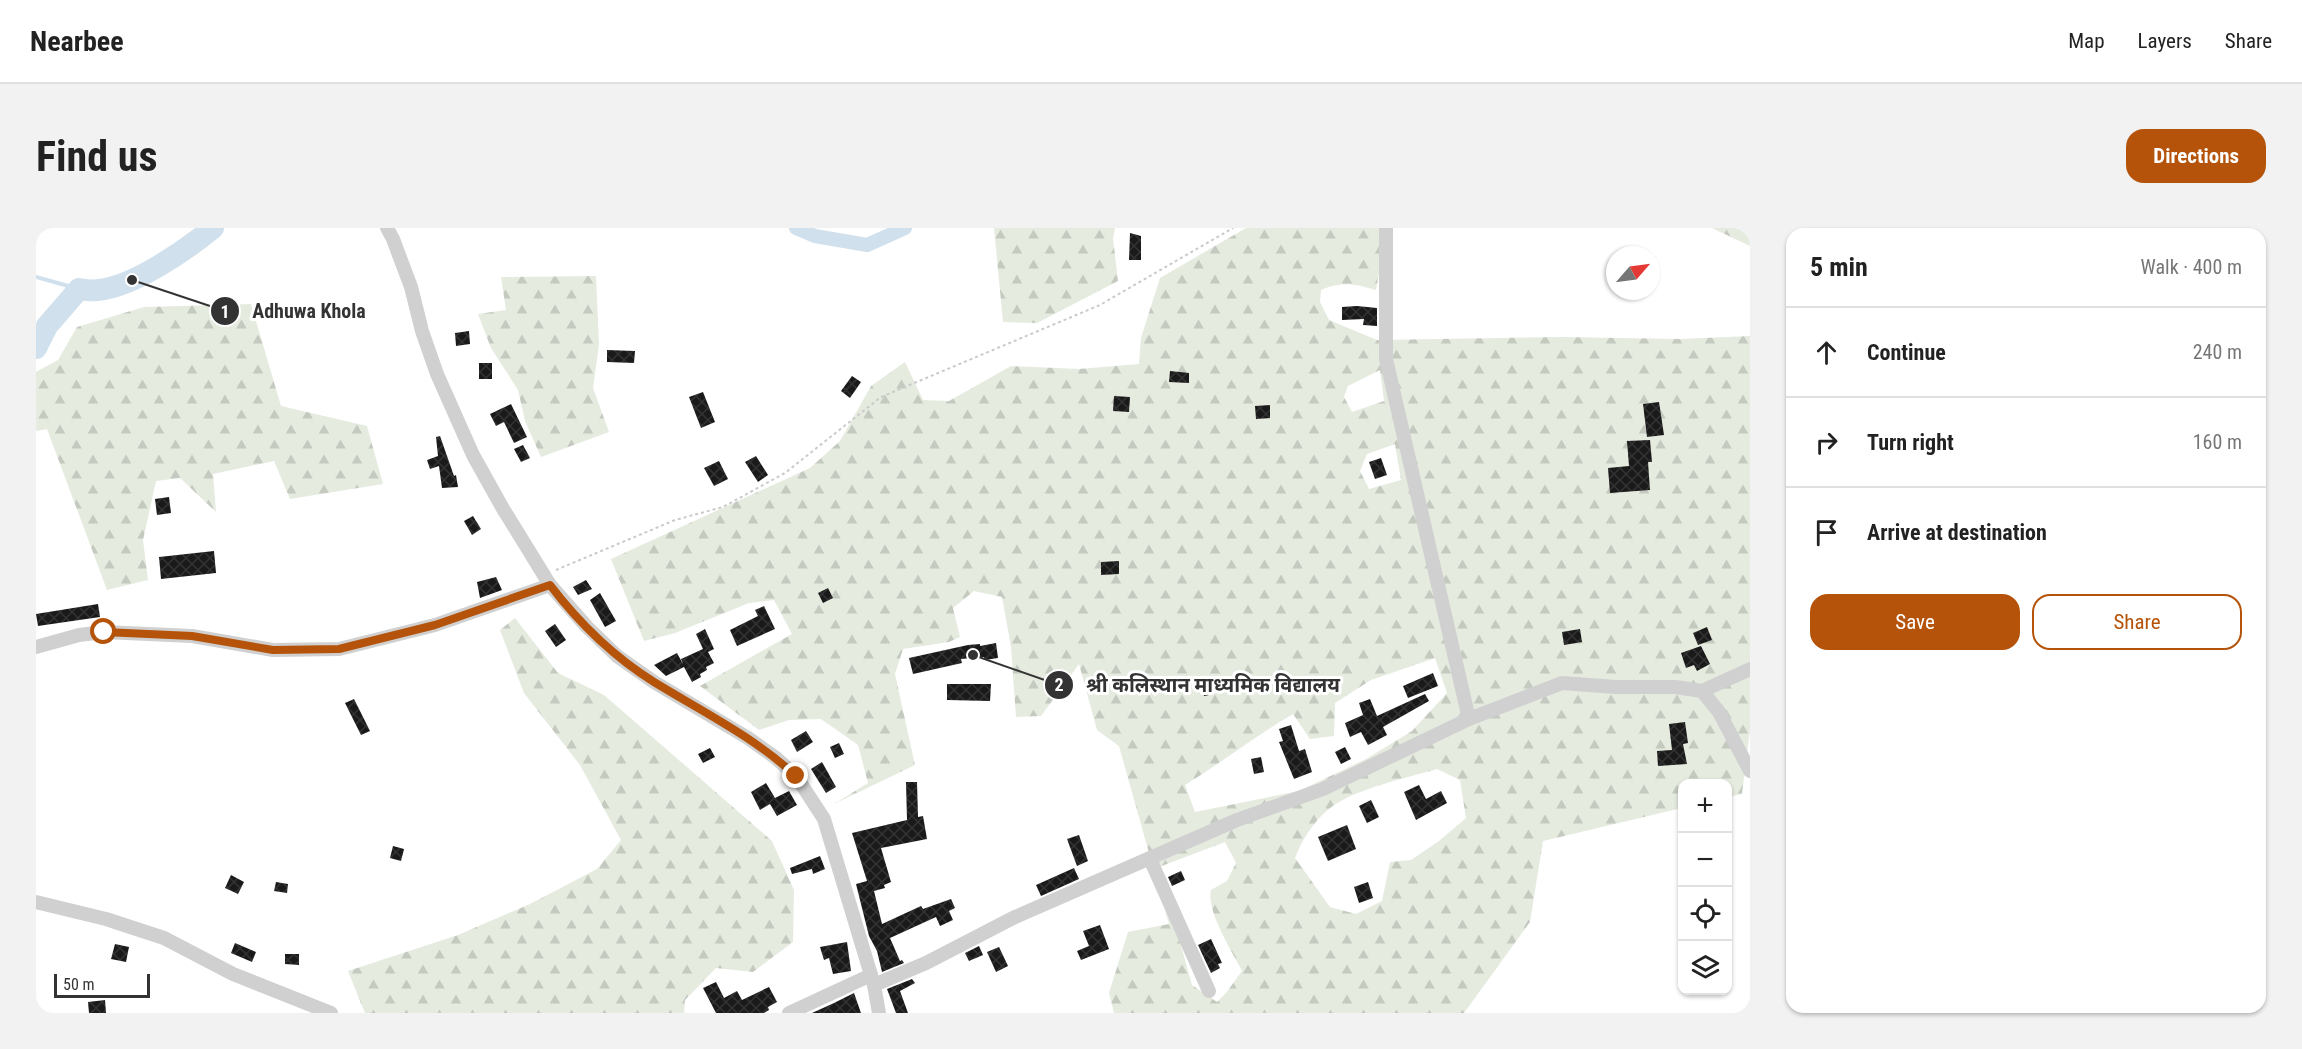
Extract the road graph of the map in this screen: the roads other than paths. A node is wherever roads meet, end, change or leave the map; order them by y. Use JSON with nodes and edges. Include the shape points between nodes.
{"nodes":[{"id":1,"x":387,"y":228,"type":"edge"},
{"id":2,"x":1386,"y":228,"type":"edge"},
{"id":3,"x":548,"y":580,"type":"junction"},
{"id":4,"x":36,"y":647,"type":"edge"},
{"id":5,"x":1750,"y":669,"type":"edge"},
{"id":6,"x":1702,"y":691,"type":"junction"},
{"id":7,"x":1469,"y":719,"type":"junction"},
{"id":8,"x":1750,"y":771,"type":"edge"},
{"id":9,"x":1150,"y":859,"type":"junction"},
{"id":10,"x":36,"y":902,"type":"edge"},
{"id":11,"x":872,"y":980,"type":"junction"},
{"id":12,"x":1209,"y":991,"type":"dead end"},
{"id":13,"x":331,"y":1013,"type":"edge"},
{"id":14,"x":789,"y":1013,"type":"edge"},
{"id":15,"x":879,"y":1013,"type":"edge"}],
"edges":[{"from":1,"to":3,"type":"street","via":[[411,287],[437,374],[469,445]]},
{"from":2,"to":7,"type":"street","via":[[1386,359]]},
{"from":3,"to":4,"type":"street","via":[[435,625],[339,649],[273,650],[192,636],[104,632]]},
{"from":3,"to":11,"type":"street","via":[[617,656],[748,738],[796,776],[824,819]]},
{"from":5,"to":6,"type":"street"},
{"from":6,"to":7,"type":"street","via":[[1562,683]]},
{"from":6,"to":8,"type":"street","via":[[1719,712]]},
{"from":7,"to":9,"type":"street","via":[[1323,789],[1237,820]]},
{"from":9,"to":11,"type":"street","via":[[1013,918],[926,963]]},
{"from":9,"to":12,"type":"street"},
{"from":10,"to":13,"type":"street","via":[[164,938],[233,974]]},
{"from":11,"to":14,"type":"street"},
{"from":11,"to":15,"type":"street"}]}
